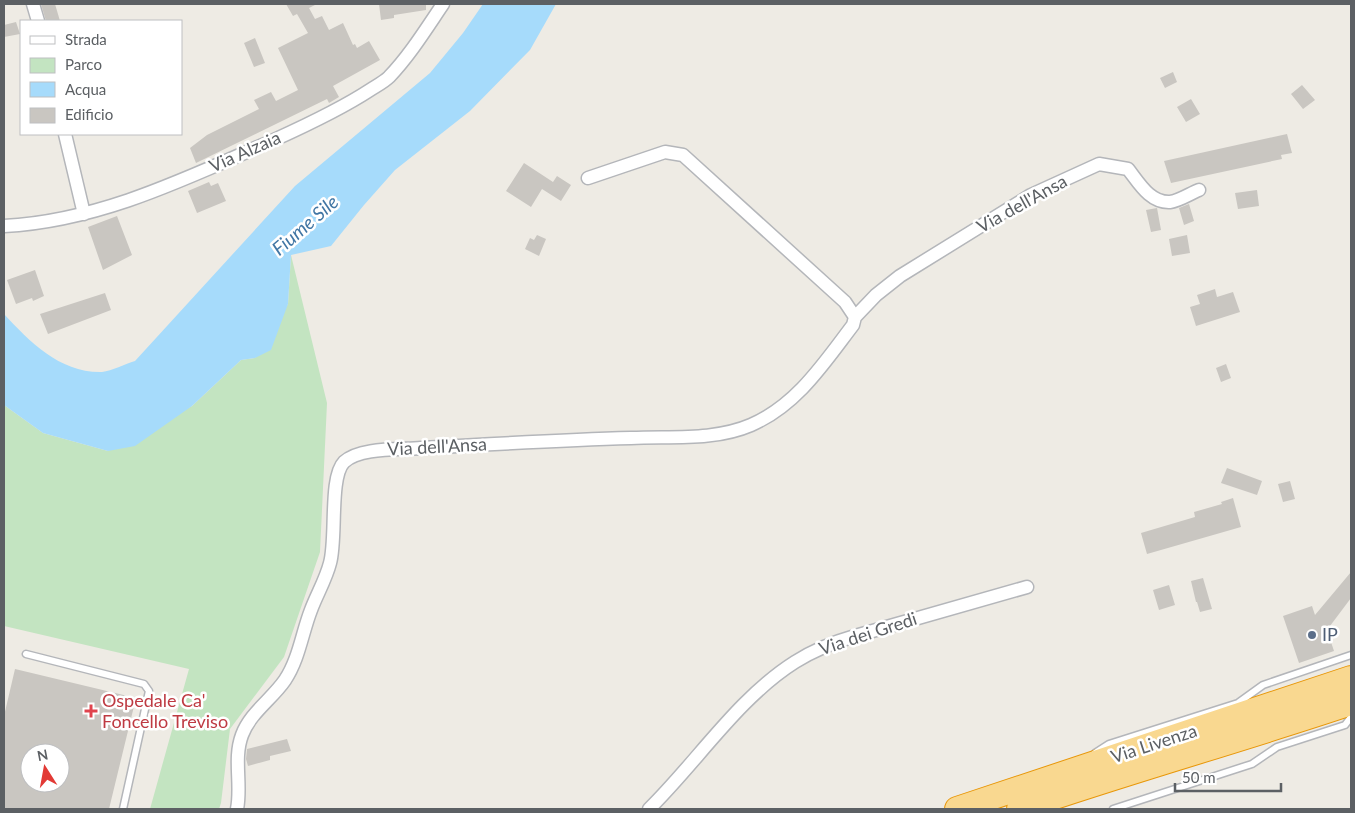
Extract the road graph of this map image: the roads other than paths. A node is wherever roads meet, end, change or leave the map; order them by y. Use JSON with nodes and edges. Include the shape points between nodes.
{"nodes":[{"id":1,"x":33,"y":4,"type":"edge"},
{"id":2,"x":443,"y":4,"type":"edge"},
{"id":3,"x":38,"y":20,"type":"edge"},
{"id":4,"x":65,"y":135,"type":"edge"},
{"id":5,"x":588,"y":178,"type":"dead end"},
{"id":6,"x":1199,"y":190,"type":"dead end"},
{"id":7,"x":84,"y":214,"type":"junction"},
{"id":8,"x":4,"y":226,"type":"edge"},
{"id":9,"x":855,"y":317,"type":"junction"},
{"id":10,"x":1027,"y":587,"type":"dead end"},
{"id":11,"x":26,"y":654,"type":"dead end"},
{"id":12,"x":1351,"y":655,"type":"edge"},
{"id":13,"x":1351,"y":678,"type":"edge"},
{"id":14,"x":1351,"y":703,"type":"edge"},
{"id":15,"x":1351,"y":717,"type":"edge"},
{"id":16,"x":1063,"y":774,"type":"junction"},
{"id":17,"x":123,"y":809,"type":"edge"},
{"id":18,"x":237,"y":809,"type":"edge"},
{"id":19,"x":649,"y":809,"type":"edge"},
{"id":20,"x":957,"y":809,"type":"edge"},
{"id":21,"x":1019,"y":809,"type":"edge"},
{"id":22,"x":1113,"y":809,"type":"edge"}],
"edges":[{"from":1,"to":3,"type":"street"},
{"from":2,"to":7,"type":"street","name":"Via Alzaia","via":[[388,78],[351,102],[312,123],[144,196]]},
{"from":4,"to":7,"type":"street"},
{"from":5,"to":9,"type":"street","via":[[665,152],[683,155],[845,302]]},
{"from":6,"to":9,"type":"street","name":"Via dell'Ansa","via":[[1172,202],[1158,200],[1128,169],[1099,164],[1031,195],[912,268],[888,284]]},
{"from":7,"to":8,"type":"street","name":"Via Alzaia"},
{"from":9,"to":18,"type":"street","name":"Via dell'Ansa","via":[[853,325],[803,390],[776,411],[739,429],[709,436],[385,450],[362,453],[344,462],[337,477],[330,562],[297,653],[286,678],[255,714],[242,736],[238,756]]},
{"from":10,"to":19,"type":"street","name":"Via dei Gredi","via":[[855,636],[800,658],[757,692]]},
{"from":11,"to":17,"type":"lane","via":[[144,684],[149,691]]},
{"from":12,"to":16,"type":"lane","via":[[1262,685],[1238,702],[1108,744]]},
{"from":13,"to":16,"type":"highway","name":"Via Livenza"},
{"from":14,"to":21,"type":"highway","name":"Via Livenza"},
{"from":15,"to":22,"type":"lane","via":[[1345,725],[1277,747],[1252,764]]},
{"from":16,"to":20,"type":"highway","name":"Via Livenza"}]}
